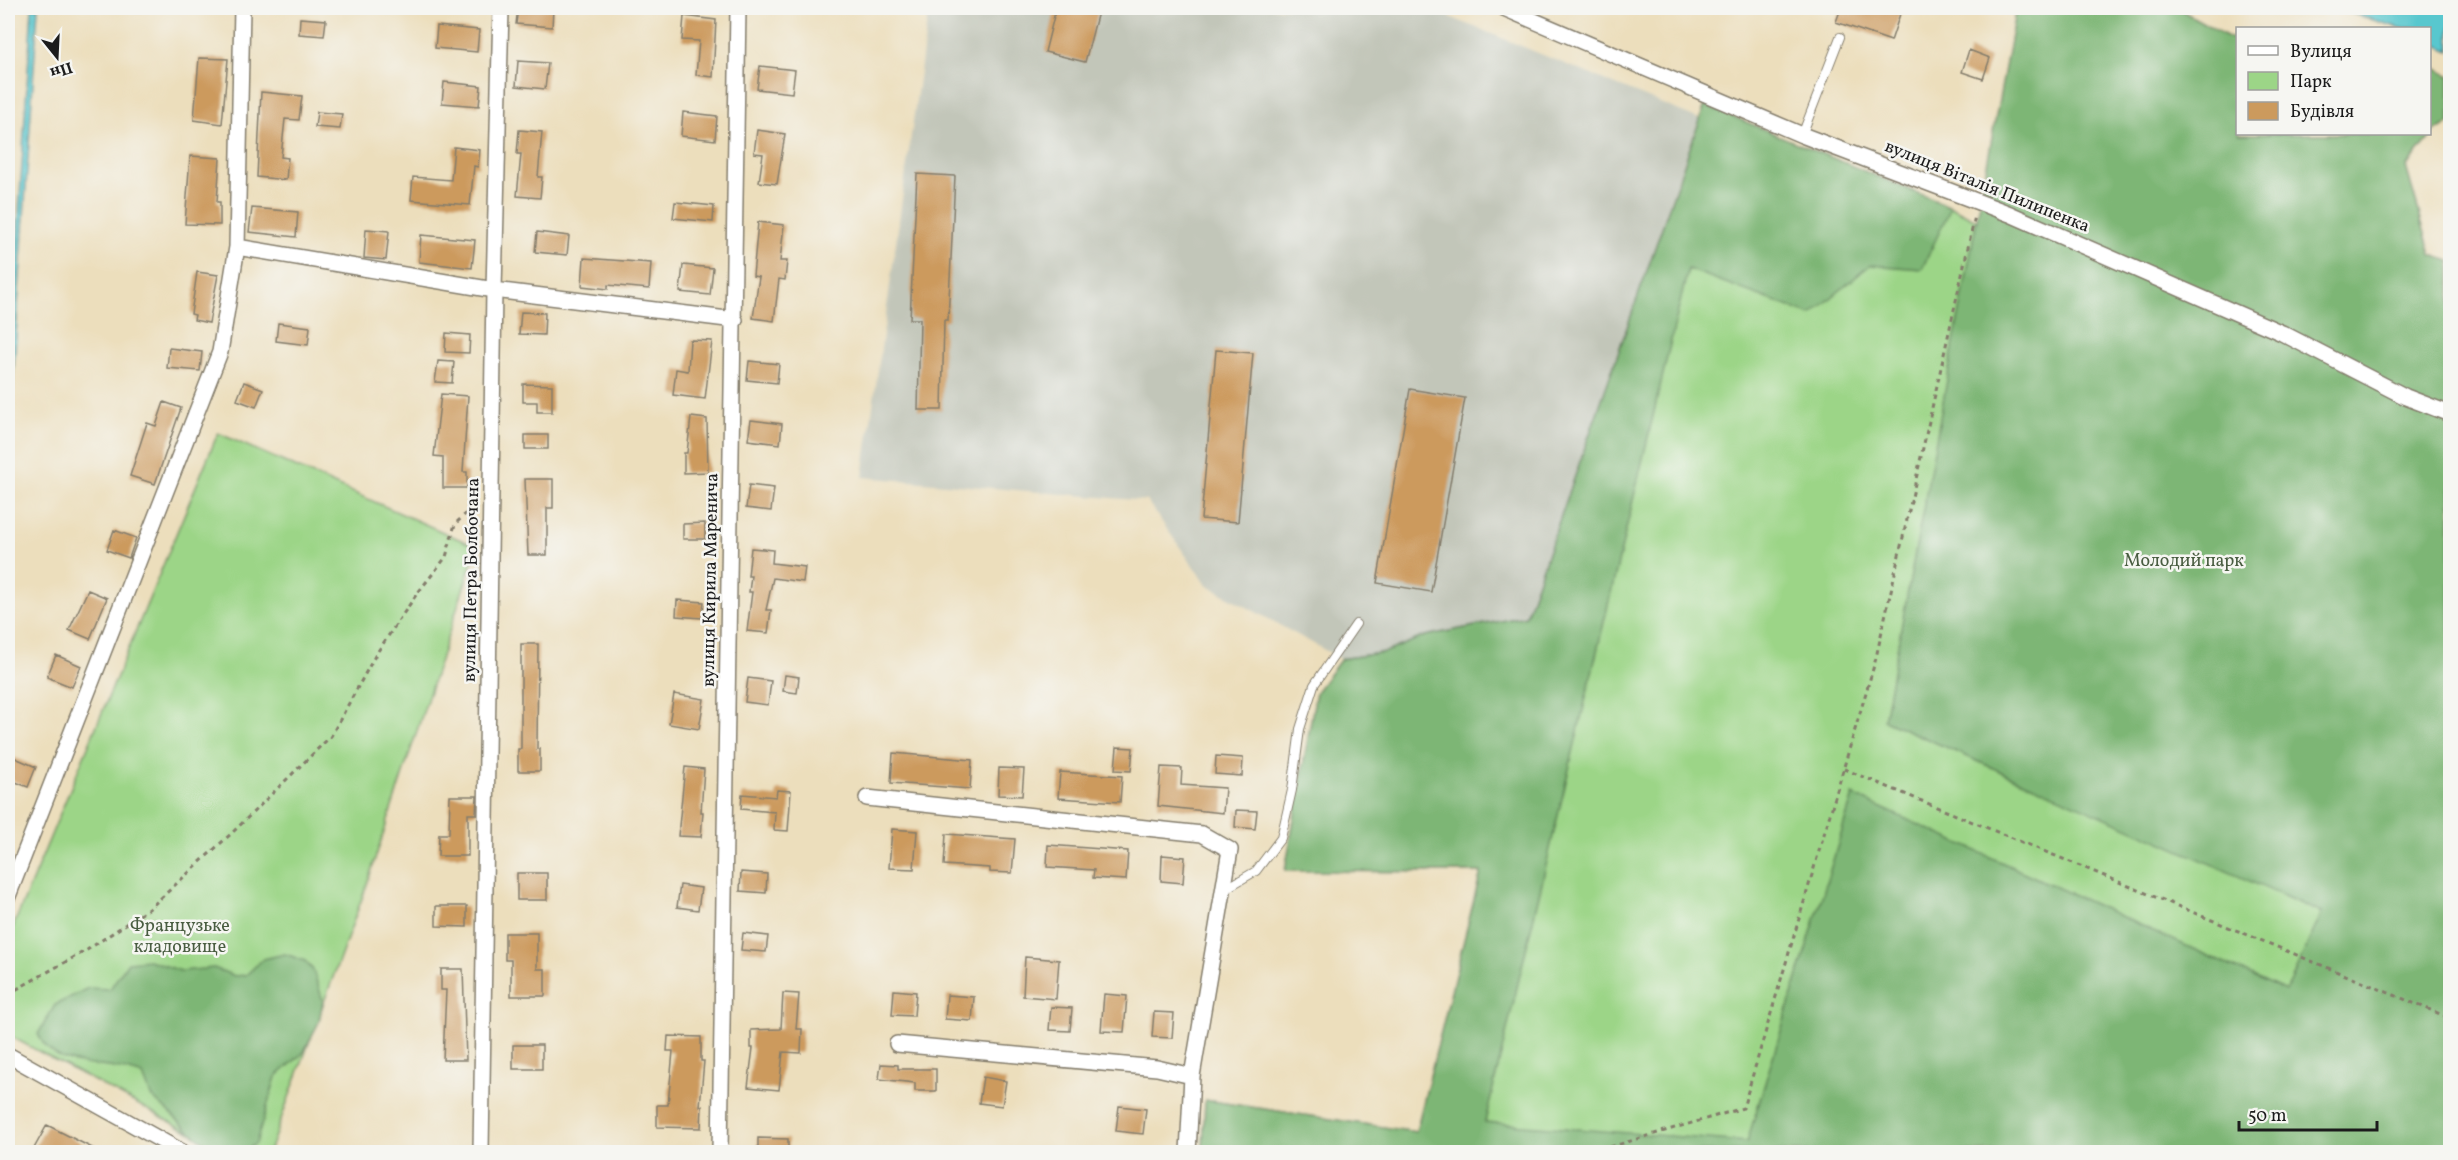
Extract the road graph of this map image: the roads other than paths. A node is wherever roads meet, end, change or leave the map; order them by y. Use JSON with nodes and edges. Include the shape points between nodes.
{"nodes":[{"id":1,"x":242,"y":8,"type":"edge"},
{"id":2,"x":501,"y":8,"type":"edge"},
{"id":3,"x":738,"y":8,"type":"edge"},
{"id":4,"x":1504,"y":8,"type":"edge"},
{"id":5,"x":1840,"y":37,"type":"dead end"},
{"id":6,"x":1802,"y":135,"type":"junction"},
{"id":7,"x":237,"y":247,"type":"junction"},
{"id":8,"x":494,"y":290,"type":"junction"},
{"id":9,"x":735,"y":320,"type":"junction"},
{"id":10,"x":2451,"y":414,"type":"edge"},
{"id":11,"x":1356,"y":624,"type":"dead end"},
{"id":12,"x":867,"y":798,"type":"dead end"},
{"id":13,"x":1223,"y":890,"type":"junction"},
{"id":14,"x":8,"y":896,"type":"edge"},
{"id":15,"x":897,"y":1044,"type":"dead end"},
{"id":16,"x":8,"y":1055,"type":"edge"},
{"id":17,"x":1192,"y":1076,"type":"junction"},
{"id":18,"x":182,"y":1152,"type":"edge"},
{"id":19,"x":481,"y":1152,"type":"edge"},
{"id":20,"x":720,"y":1152,"type":"edge"},
{"id":21,"x":1188,"y":1152,"type":"edge"}],
"edges":[{"from":1,"to":7,"type":"street"},
{"from":2,"to":8,"type":"street","name":"вулиця Петра Болбочана"},
{"from":3,"to":9,"type":"street","name":"вулиця Кирила Маренича"},
{"from":4,"to":6,"type":"street","name":"вулиця Віталія Пилипенка"},
{"from":5,"to":6,"type":"lane"},
{"from":6,"to":10,"type":"street","name":"вулиця Віталія Пилипенка","via":[[1978,201],[2282,333],[2406,397]]},
{"from":7,"to":8,"type":"street"},
{"from":7,"to":14,"type":"street","via":[[220,352]]},
{"from":8,"to":9,"type":"street"},
{"from":8,"to":19,"type":"street","name":"вулиця Петра Болбочана"},
{"from":9,"to":20,"type":"street","name":"вулиця Кирила Маренича"},
{"from":11,"to":13,"type":"lane","via":[[1314,685],[1300,729],[1281,837],[1256,871]]},
{"from":12,"to":13,"type":"street","via":[[1202,834],[1230,850]]},
{"from":13,"to":17,"type":"street"},
{"from":15,"to":17,"type":"street","via":[[1157,1068]]},
{"from":16,"to":18,"type":"street"},
{"from":17,"to":21,"type":"street"}]}
